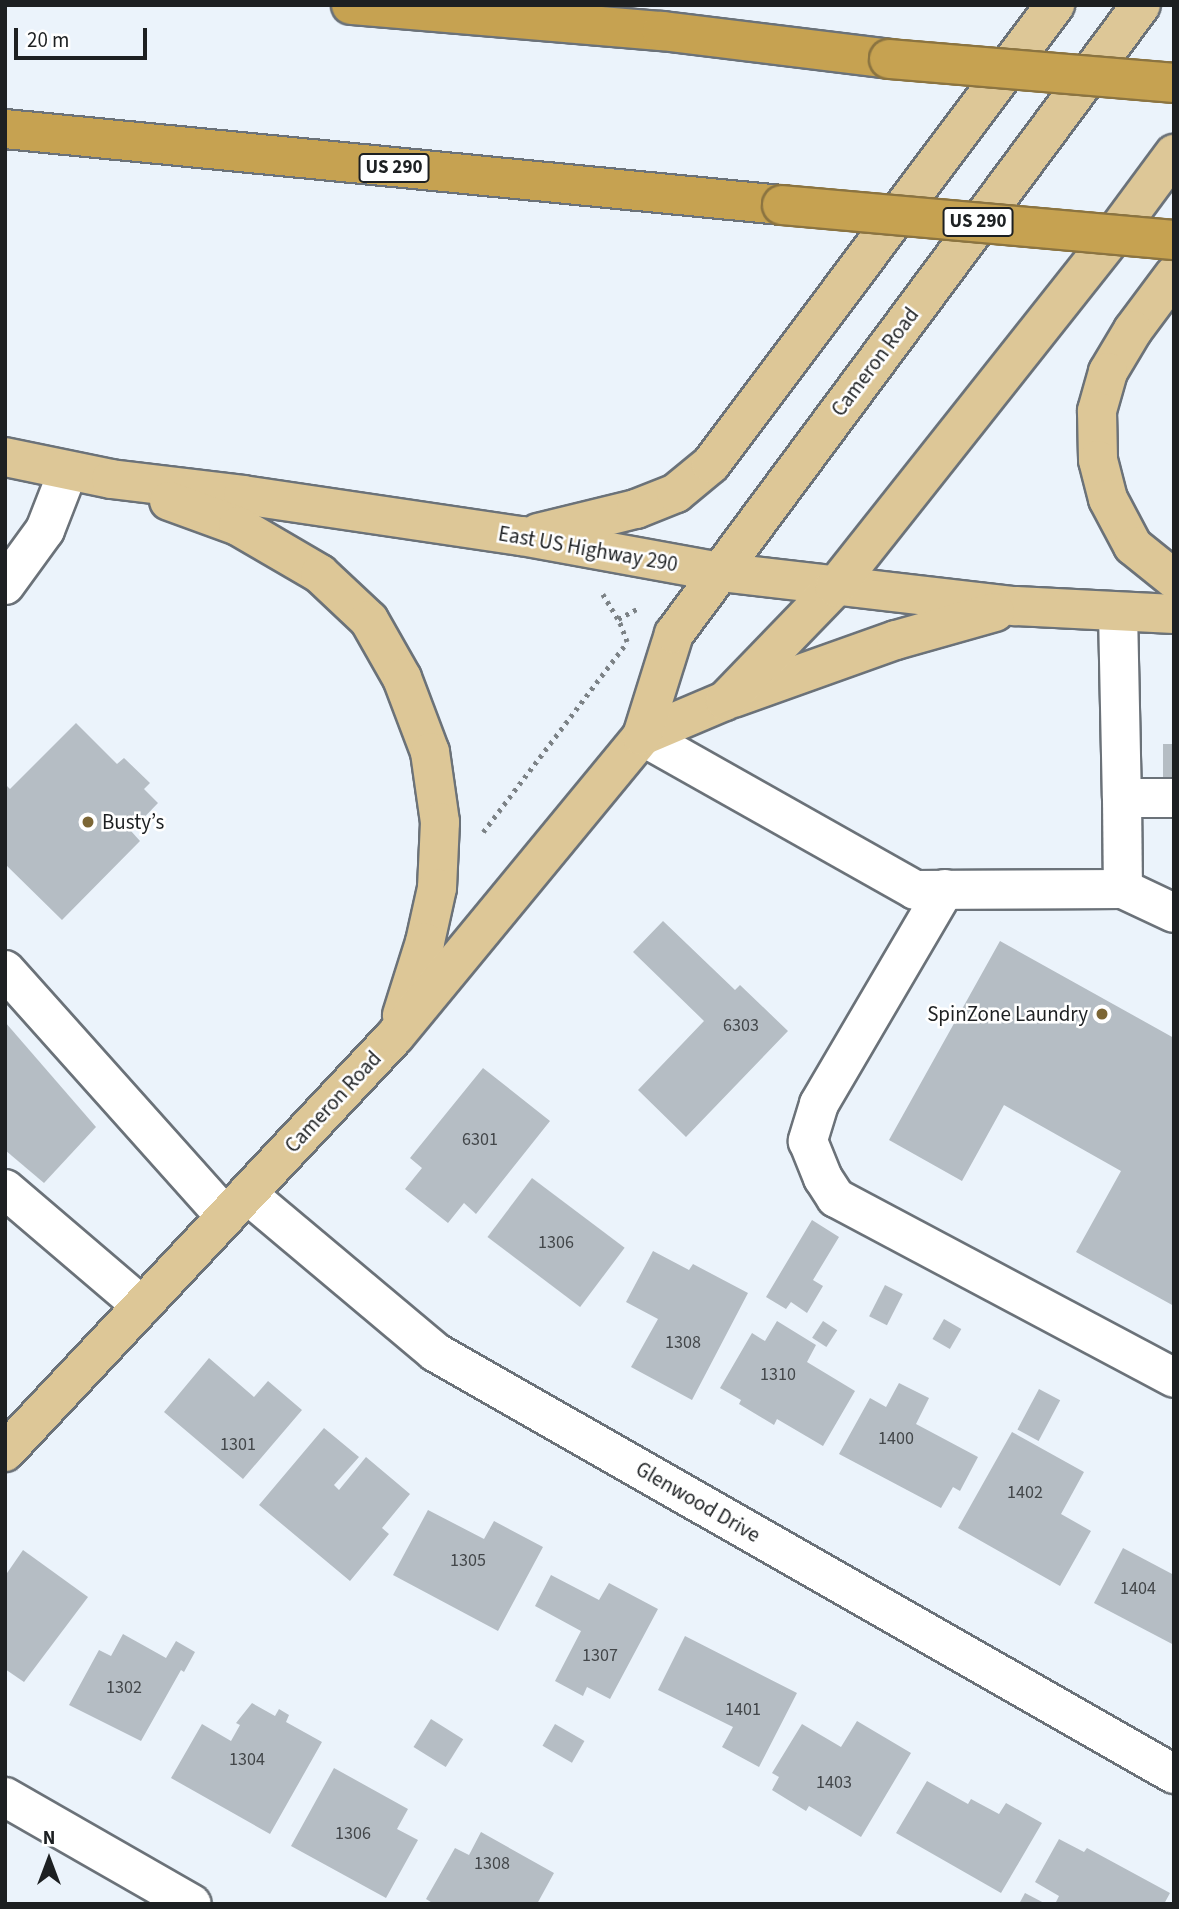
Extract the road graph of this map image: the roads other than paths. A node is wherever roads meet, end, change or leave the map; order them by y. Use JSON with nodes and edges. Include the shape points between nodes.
{"nodes":[{"id":1,"x":351,"y":5,"type":"edge"},
{"id":2,"x":563,"y":5,"type":"edge"},
{"id":3,"x":1055,"y":5,"type":"edge"},
{"id":4,"x":1141,"y":5,"type":"edge"},
{"id":5,"x":662,"y":31,"type":"junction"},
{"id":6,"x":1174,"y":83,"type":"edge"},
{"id":7,"x":5,"y":129,"type":"edge"},
{"id":8,"x":1174,"y":153,"type":"edge"},
{"id":9,"x":1174,"y":240,"type":"edge"},
{"id":10,"x":1174,"y":275,"type":"edge"},
{"id":11,"x":5,"y":457,"type":"edge"},
{"id":12,"x":68,"y":471,"type":"junction"},
{"id":13,"x":111,"y":479,"type":"junction"},
{"id":14,"x":522,"y":536,"type":"junction"},
{"id":15,"x":720,"y":572,"type":"junction"},
{"id":16,"x":1174,"y":579,"type":"edge"},
{"id":17,"x":6,"y":587,"type":"edge"},
{"id":18,"x":835,"y":587,"type":"junction"},
{"id":19,"x":1016,"y":606,"type":"junction"},
{"id":20,"x":1118,"y":611,"type":"junction"},
{"id":21,"x":1174,"y":614,"type":"edge"},
{"id":22,"x":725,"y":701,"type":"junction"},
{"id":23,"x":642,"y":736,"type":"junction"},
{"id":24,"x":1122,"y":798,"type":"junction"},
{"id":25,"x":1174,"y":798,"type":"edge"},
{"id":26,"x":945,"y":889,"type":"junction"},
{"id":27,"x":1123,"y":889,"type":"junction"},
{"id":28,"x":1174,"y":913,"type":"edge"},
{"id":29,"x":5,"y":970,"type":"edge"},
{"id":30,"x":395,"y":1036,"type":"junction"},
{"id":31,"x":5,"y":1189,"type":"edge"},
{"id":32,"x":237,"y":1205,"type":"junction"},
{"id":33,"x":142,"y":1306,"type":"junction"},
{"id":34,"x":1174,"y":1378,"type":"edge"},
{"id":35,"x":5,"y":1452,"type":"edge"},
{"id":36,"x":1174,"y":1774,"type":"edge"},
{"id":37,"x":5,"y":1797,"type":"edge"},
{"id":38,"x":192,"y":1904,"type":"edge"}],
"edges":[{"from":1,"to":5,"type":"highway"},
{"from":2,"to":5,"type":"highway"},
{"from":3,"to":14,"type":"main road","via":[[711,464],[676,493],[636,509]]},
{"from":4,"to":15,"type":"main road","name":"Cameron Road"},
{"from":5,"to":6,"type":"highway","bridge":true,"via":[[889,59]]},
{"from":7,"to":9,"type":"highway","number":"US 290","bridge":true},
{"from":8,"to":18,"type":"main road","name":"Cameron Road"},
{"from":10,"to":16,"type":"main road","via":[[1108,372],[1097,411],[1097,460],[1108,499],[1133,546]]},
{"from":11,"to":12,"type":"main road","name":"East US Highway 290"},
{"from":12,"to":13,"type":"main road","name":"East US Highway 290"},
{"from":12,"to":17,"type":"street","via":[[45,530]]},
{"from":13,"to":14,"type":"main road","name":"East US Highway 290"},
{"from":13,"to":30,"type":"main road","via":[[238,526],[320,574],[369,620],[401,678],[430,752],[440,822],[437,888]]},
{"from":14,"to":15,"type":"main road","name":"East US Highway 290"},
{"from":15,"to":18,"type":"main road","name":"East US Highway 290"},
{"from":15,"to":23,"type":"main road","name":"Cameron Road","via":[[674,634]]},
{"from":18,"to":19,"type":"main road","name":"East US Highway 290"},
{"from":18,"to":22,"type":"main road","name":"Cameron Road"},
{"from":19,"to":20,"type":"main road","name":"East US Highway 290"},
{"from":19,"to":22,"type":"main road","via":[[897,640]]},
{"from":20,"to":21,"type":"main road","name":"East US Highway 290"},
{"from":20,"to":24,"type":"street"},
{"from":22,"to":23,"type":"main road","name":"Cameron Road"},
{"from":23,"to":26,"type":"street","via":[[915,890]]},
{"from":23,"to":30,"type":"main road","name":"Cameron Road"},
{"from":24,"to":25,"type":"street"},
{"from":24,"to":27,"type":"street"},
{"from":26,"to":27,"type":"street"},
{"from":26,"to":34,"type":"street","via":[[819,1104],[808,1141],[823,1178],[836,1198]]},
{"from":27,"to":28,"type":"street"},
{"from":29,"to":32,"type":"street","name":"Glenwood Drive"},
{"from":30,"to":32,"type":"main road","name":"Cameron Road"},
{"from":31,"to":33,"type":"street"},
{"from":32,"to":33,"type":"main road","name":"Cameron Road"},
{"from":32,"to":36,"type":"street","name":"Glenwood Drive","via":[[435,1353]]},
{"from":33,"to":35,"type":"main road","name":"Cameron Road"},
{"from":37,"to":38,"type":"street"}]}
